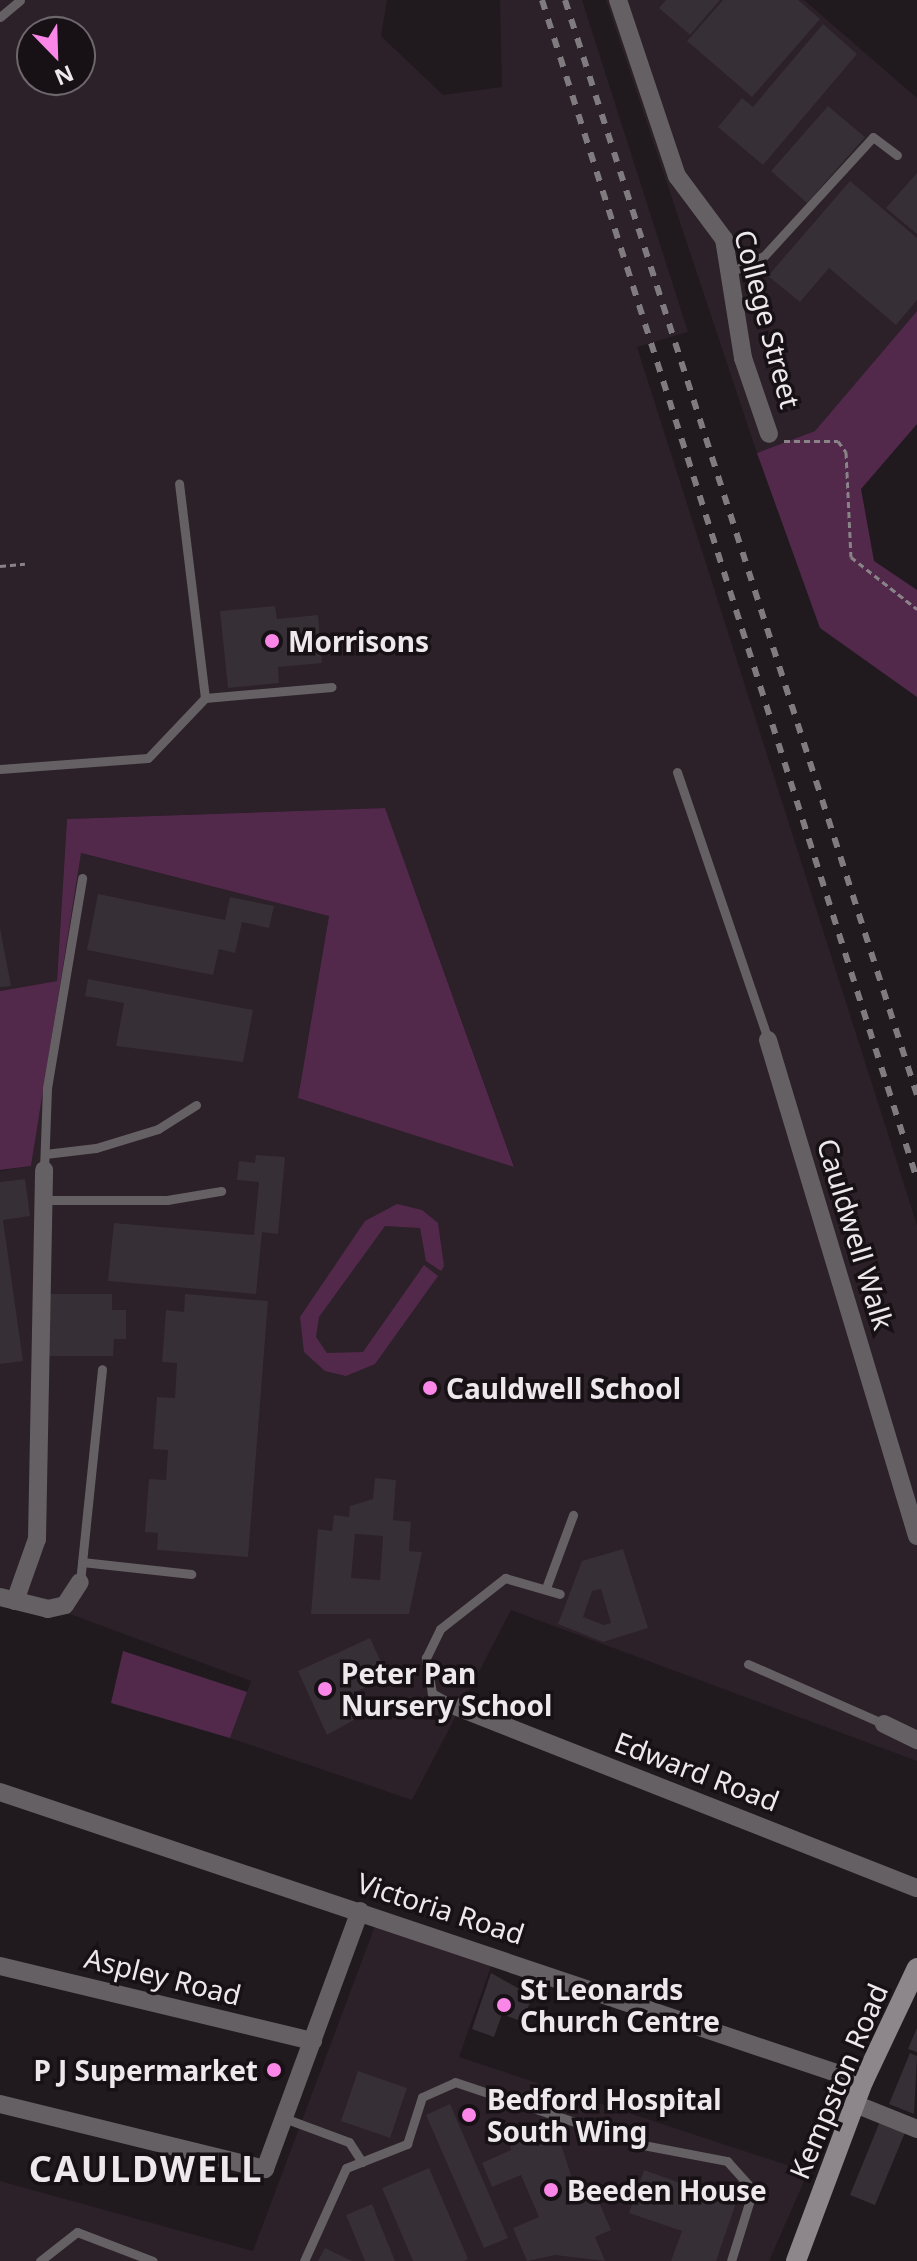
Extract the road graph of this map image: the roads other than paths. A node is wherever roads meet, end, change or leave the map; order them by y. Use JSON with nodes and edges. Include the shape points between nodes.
{"nodes":[{"id":1,"x":20,"y":0,"type":"edge"},
{"id":2,"x":618,"y":0,"type":"edge"},
{"id":3,"x":0,"y":17,"type":"edge"},
{"id":4,"x":897,"y":155,"type":"dead end"},
{"id":5,"x":733,"y":271,"type":"junction"},
{"id":6,"x":769,"y":434,"type":"road end"},
{"id":7,"x":179,"y":484,"type":"dead end"},
{"id":8,"x":332,"y":687,"type":"dead end"},
{"id":9,"x":205,"y":698,"type":"junction"},
{"id":10,"x":0,"y":769,"type":"edge"},
{"id":11,"x":677,"y":772,"type":"dead end"},
{"id":12,"x":82,"y":878,"type":"dead end"},
{"id":13,"x":768,"y":1040,"type":"joint"},
{"id":14,"x":196,"y":1105,"type":"dead end"},
{"id":15,"x":44,"y":1162,"type":"junction"},
{"id":16,"x":221,"y":1191,"type":"dead end"},
{"id":17,"x":44,"y":1200,"type":"junction"},
{"id":18,"x":102,"y":1369,"type":"dead end"},
{"id":19,"x":573,"y":1515,"type":"dead end"},
{"id":20,"x":917,"y":1536,"type":"edge"},
{"id":21,"x":82,"y":1562,"type":"junction"},
{"id":22,"x":191,"y":1574,"type":"dead end"},
{"id":23,"x":80,"y":1582,"type":"joint"},
{"id":24,"x":546,"y":1588,"type":"junction"},
{"id":25,"x":560,"y":1594,"type":"dead end"},
{"id":26,"x":5,"y":1600,"type":"edge"},
{"id":27,"x":748,"y":1664,"type":"dead end"},
{"id":28,"x":457,"y":1707,"type":"joint"},
{"id":29,"x":884,"y":1724,"type":"joint"},
{"id":30,"x":917,"y":1740,"type":"edge"},
{"id":31,"x":0,"y":1792,"type":"edge"},
{"id":32,"x":917,"y":1888,"type":"edge"},
{"id":33,"x":360,"y":1911,"type":"junction"},
{"id":34,"x":0,"y":1966,"type":"edge"},
{"id":35,"x":917,"y":1968,"type":"edge"},
{"id":36,"x":313,"y":2041,"type":"junction"},
{"id":37,"x":863,"y":2082,"type":"junction"},
{"id":38,"x":0,"y":2104,"type":"edge"},
{"id":39,"x":865,"y":2108,"type":"dead end"},
{"id":40,"x":284,"y":2118,"type":"junction"},
{"id":41,"x":917,"y":2129,"type":"edge"},
{"id":42,"x":362,"y":2162,"type":"junction"},
{"id":43,"x":40,"y":2261,"type":"edge"},
{"id":44,"x":153,"y":2261,"type":"edge"},
{"id":45,"x":304,"y":2261,"type":"edge"},
{"id":46,"x":731,"y":2261,"type":"edge"},
{"id":47,"x":796,"y":2261,"type":"edge"}],
"edges":[{"from":1,"to":3,"type":"lane"},
{"from":2,"to":5,"type":"street","name":"College Street","via":[[677,176],[724,239]]},
{"from":4,"to":5,"type":"lane","via":[[873,137],[764,256]]},
{"from":5,"to":6,"type":"street","name":"College Street","via":[[740,346]]},
{"from":7,"to":9,"type":"lane"},
{"from":8,"to":9,"type":"lane"},
{"from":9,"to":10,"type":"lane","via":[[148,758]]},
{"from":11,"to":13,"type":"lane"},
{"from":12,"to":15,"type":"lane","via":[[47,1088]]},
{"from":13,"to":20,"type":"street","name":"Cauldwell Walk"},
{"from":14,"to":15,"type":"lane","via":[[158,1129]]},
{"from":15,"to":17,"type":"street"},
{"from":16,"to":17,"type":"lane","via":[[167,1200]]},
{"from":17,"to":26,"type":"street","via":[[37,1539]]},
{"from":18,"to":21,"type":"lane"},
{"from":19,"to":24,"type":"lane"},
{"from":21,"to":22,"type":"lane"},
{"from":21,"to":23,"type":"lane"},
{"from":23,"to":26,"type":"street","via":[[65,1605]]},
{"from":24,"to":25,"type":"lane"},
{"from":24,"to":28,"type":"lane","via":[[505,1578],[440,1629],[426,1658],[432,1693]]},
{"from":27,"to":29,"type":"lane"},
{"from":28,"to":32,"type":"street","name":"Edward Road"},
{"from":29,"to":30,"type":"street"},
{"from":31,"to":33,"type":"street","name":"Victoria Road"},
{"from":33,"to":36,"type":"street"},
{"from":33,"to":37,"type":"street","name":"Victoria Road"},
{"from":34,"to":36,"type":"street","name":"Aspley Road"},
{"from":35,"to":37,"type":"main road","name":"Kempston Road"},
{"from":36,"to":40,"type":"street"},
{"from":37,"to":47,"type":"main road","name":"Kempston Road"},
{"from":38,"to":40,"type":"street","via":[[265,2169]]},
{"from":39,"to":41,"type":"street"},
{"from":40,"to":42,"type":"lane","via":[[349,2142]]},
{"from":42,"to":45,"type":"lane","via":[[346,2168]]},
{"from":42,"to":46,"type":"lane","via":[[407,2144],[422,2097],[455,2082],[643,2145],[727,2161],[753,2190]]},
{"from":43,"to":44,"type":"lane","via":[[77,2232]]}]}
